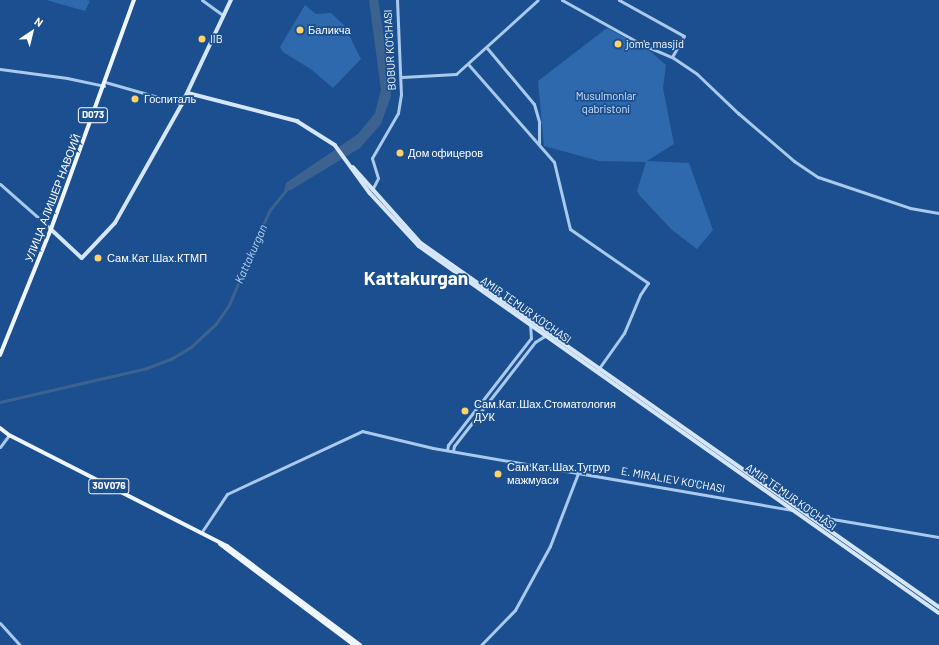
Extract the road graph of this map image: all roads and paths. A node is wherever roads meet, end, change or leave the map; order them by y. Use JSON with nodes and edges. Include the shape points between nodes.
{"nodes":[{"id":1,"x":134,"y":0,"type":"edge"},
{"id":2,"x":202,"y":0,"type":"edge"},
{"id":3,"x":231,"y":0,"type":"edge"},
{"id":4,"x":397,"y":0,"type":"edge"},
{"id":5,"x":538,"y":0,"type":"edge"},
{"id":6,"x":562,"y":0,"type":"edge"},
{"id":7,"x":619,"y":0,"type":"edge"},
{"id":8,"x":568,"y":1,"type":"edge"},
{"id":9,"x":223,"y":15,"type":"junction"},
{"id":10,"x":487,"y":48,"type":"junction"},
{"id":11,"x":672,"y":58,"type":"junction"},
{"id":12,"x":468,"y":64,"type":"junction"},
{"id":13,"x":0,"y":69,"type":"edge"},
{"id":14,"x":402,"y":77,"type":"junction"},
{"id":15,"x":104,"y":84,"type":"junction"},
{"id":16,"x":188,"y":92,"type":"junction"},
{"id":17,"x":182,"y":104,"type":"junction"},
{"id":18,"x":538,"y":144,"type":"junction"},
{"id":19,"x":0,"y":184,"type":"edge"},
{"id":20,"x":372,"y":191,"type":"junction"},
{"id":21,"x":939,"y":213,"type":"edge"},
{"id":22,"x":51,"y":229,"type":"junction"},
{"id":23,"x":450,"y":265,"type":"junction"},
{"id":24,"x":530,"y":324,"type":"junction"},
{"id":25,"x":547,"y":333,"type":"junction"},
{"id":26,"x":0,"y":355,"type":"edge"},
{"id":27,"x":598,"y":370,"type":"junction"},
{"id":28,"x":0,"y":428,"type":"edge"},
{"id":29,"x":9,"y":435,"type":"junction"},
{"id":30,"x":0,"y":447,"type":"edge"},
{"id":31,"x":447,"y":450,"type":"junction"},
{"id":32,"x":453,"y":451,"type":"junction"},
{"id":33,"x":578,"y":473,"type":"junction"},
{"id":34,"x":793,"y":510,"type":"junction"},
{"id":35,"x":809,"y":515,"type":"junction"},
{"id":36,"x":828,"y":517,"type":"junction"},
{"id":37,"x":822,"y":524,"type":"junction"},
{"id":38,"x":201,"y":533,"type":"junction"},
{"id":39,"x":835,"y":533,"type":"junction"},
{"id":40,"x":939,"y":537,"type":"edge"},
{"id":41,"x":832,"y":538,"type":"junction"},
{"id":42,"x":219,"y":544,"type":"junction"},
{"id":43,"x":938,"y":606,"type":"edge"},
{"id":44,"x":934,"y":610,"type":"junction"},
{"id":45,"x":939,"y":613,"type":"edge"},
{"id":46,"x":0,"y":623,"type":"edge"},
{"id":47,"x":20,"y":645,"type":"edge"},
{"id":48,"x":354,"y":645,"type":"edge"},
{"id":49,"x":360,"y":645,"type":"edge"},
{"id":50,"x":481,"y":645,"type":"edge"}],
"edges":[{"from":1,"to":15,"type":"main road","name":"УЛИЦА АЛИШЕР НАВОИЙ","number":"D073"},
{"from":2,"to":9,"type":"street"},
{"from":3,"to":9,"type":"main road"},
{"from":4,"to":14,"type":"street","name":"BOBUR KO'CHASI"},
{"from":5,"to":10,"type":"street"},
{"from":6,"to":8,"type":"street"},
{"from":7,"to":11,"type":"street","via":[[681,32],[684,36]]},
{"from":8,"to":11,"type":"street","via":[[641,44]]},
{"from":9,"to":16,"type":"main road"},
{"from":10,"to":12,"type":"street"},
{"from":10,"to":18,"type":"street","via":[[534,104],[539,122]]},
{"from":11,"to":21,"type":"street","via":[[697,74],[794,161],[818,177],[912,209]]},
{"from":12,"to":14,"type":"street","via":[[456,74]]},
{"from":12,"to":18,"type":"street"},
{"from":13,"to":15,"type":"street"},
{"from":14,"to":20,"type":"street","name":"BOBUR KO'CHASI","via":[[398,113],[372,158],[378,178]]},
{"from":15,"to":17,"type":"street"},
{"from":15,"to":22,"type":"main road","name":"УЛИЦА АЛИШЕР НАВОИЙ","number":"D073"},
{"from":16,"to":17,"type":"main road"},
{"from":16,"to":20,"type":"main road","name":"AMIR TEMUR KO'CHASI","via":[[297,121],[336,146]]},
{"from":17,"to":22,"type":"main road","via":[[126,207],[82,258]]},
{"from":18,"to":27,"type":"street","via":[[555,165],[570,229],[648,283],[640,295],[624,333]]},
{"from":19,"to":22,"type":"street"},
{"from":20,"to":23,"type":"main road","name":"AMIR TEMUR KO'CHASI","via":[[417,239]]},
{"from":22,"to":26,"type":"main road","name":"УЛИЦА АЛИШЕР НАВОИЙ","number":"D073"},
{"from":23,"to":24,"type":"main road","name":"AMIR TEMUR KO'CHASI"},
{"from":23,"to":25,"type":"main road","name":"AMIR TEMUR KO'CHASI"},
{"from":24,"to":25,"type":"main road","name":"AMIR TEMUR KO'CHASI"},
{"from":24,"to":31,"type":"street","via":[[530,338],[448,445]]},
{"from":25,"to":27,"type":"main road","name":"AMIR TEMUR KO'CHASI"},
{"from":25,"to":32,"type":"street","via":[[535,342],[454,446]]},
{"from":27,"to":34,"type":"main road","name":"AMIR TEMUR KO'CHASI"},
{"from":27,"to":35,"type":"main road","name":"AMIR TEMUR KO'CHASI"},
{"from":28,"to":29,"type":"main road","number":"30V076"},
{"from":29,"to":30,"type":"street"},
{"from":29,"to":38,"type":"main road","number":"30V076"},
{"from":31,"to":32,"type":"street","name":"E. MIRALIEV KO'CHASI"},
{"from":31,"to":38,"type":"street","name":"E. MIRALIEV KO'CHASI","via":[[362,431],[227,494]]},
{"from":32,"to":33,"type":"street","name":"E. MIRALIEV KO'CHASI"},
{"from":33,"to":34,"type":"street","name":"E. MIRALIEV KO'CHASI"},
{"from":33,"to":50,"type":"street","via":[[550,546],[519,603]]},
{"from":34,"to":41,"type":"main road","name":"AMIR TEMUR KO'CHASI"},
{"from":35,"to":36,"type":"street"},
{"from":35,"to":37,"type":"main road","name":"AMIR TEMUR KO'CHASI"},
{"from":36,"to":37,"type":"main road"},
{"from":36,"to":40,"type":"street"},
{"from":37,"to":39,"type":"main road","name":"AMIR TEMUR KO'CHASI"},
{"from":38,"to":42,"type":"main road","number":"30V076"},
{"from":39,"to":41,"type":"main road"},
{"from":39,"to":43,"type":"main road","name":"AMIR TEMUR KO'CHASI"},
{"from":41,"to":44,"type":"main road","name":"AMIR TEMUR KO'CHASI"},
{"from":42,"to":48,"type":"main road","number":"30V076"},
{"from":42,"to":49,"type":"main road","number":"30V076","via":[[227,546]]},
{"from":43,"to":44,"type":"main road"},
{"from":44,"to":45,"type":"main road","name":"AMIR TEMUR KO'CHASI"},
{"from":46,"to":47,"type":"street"}]}
